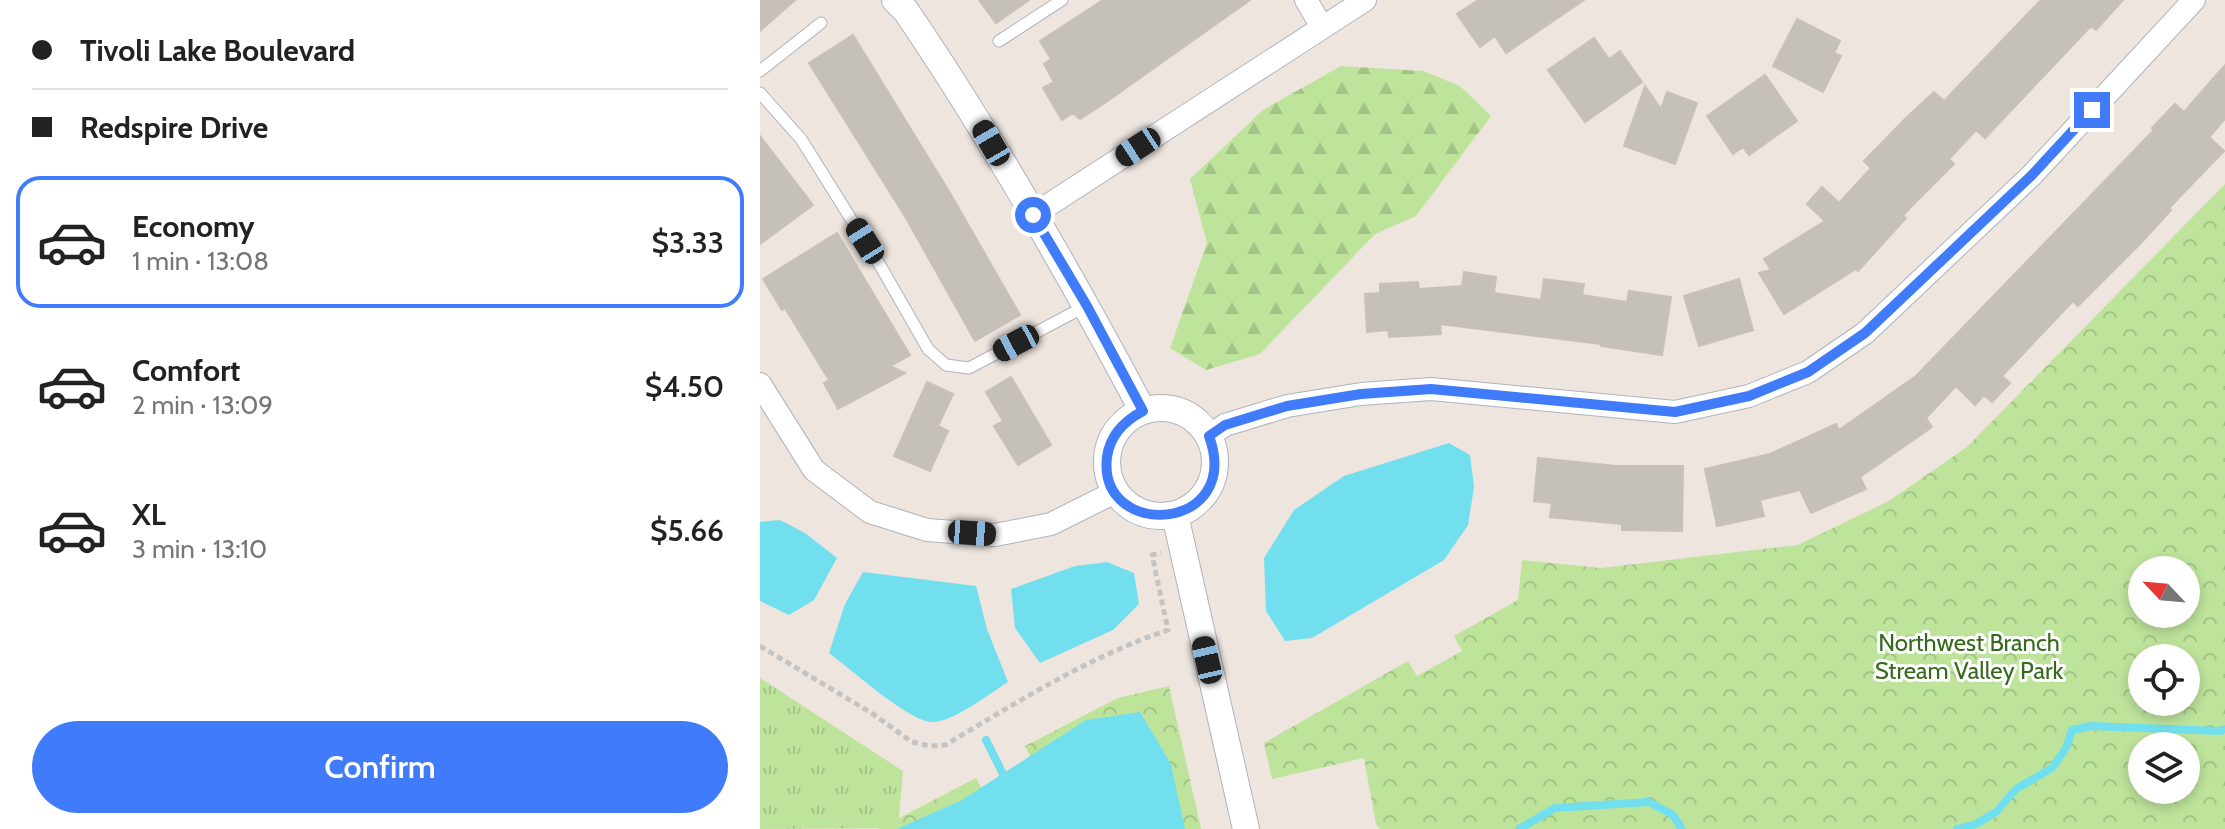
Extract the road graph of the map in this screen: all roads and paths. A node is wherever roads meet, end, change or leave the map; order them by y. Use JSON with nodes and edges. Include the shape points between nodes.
{"nodes":[{"id":1,"x":895,"y":0,"type":"edge"},
{"id":2,"x":1062,"y":0,"type":"edge"},
{"id":3,"x":1306,"y":0,"type":"edge"},
{"id":4,"x":1365,"y":0,"type":"edge"},
{"id":5,"x":2194,"y":0,"type":"edge"},
{"id":6,"x":821,"y":23,"type":"dead end"},
{"id":7,"x":1322,"y":27,"type":"junction"},
{"id":8,"x":999,"y":41,"type":"dead end"},
{"id":9,"x":760,"y":71,"type":"edge"},
{"id":10,"x":760,"y":93,"type":"edge"},
{"id":11,"x":1033,"y":215,"type":"junction"},
{"id":12,"x":1087,"y":306,"type":"junction"},
{"id":13,"x":760,"y":384,"type":"edge"},
{"id":14,"x":1143,"y":411,"type":"junction"},
{"id":15,"x":1209,"y":436,"type":"junction"},
{"id":16,"x":1115,"y":492,"type":"junction"},
{"id":17,"x":1175,"y":515,"type":"junction"},
{"id":18,"x":1152,"y":555,"type":"dead end"},
{"id":19,"x":760,"y":646,"type":"edge"},
{"id":20,"x":1246,"y":829,"type":"edge"}],
"edges":[{"from":1,"to":11,"type":"street","via":[[962,94]]},
{"from":2,"to":8,"type":"lane"},
{"from":3,"to":7,"type":"street"},
{"from":4,"to":7,"type":"street"},
{"from":5,"to":15,"type":"street","via":[[2031,176],[1865,333],[1808,372],[1749,396],[1675,412],[1431,389],[1287,406],[1225,425]]},
{"from":6,"to":9,"type":"lane"},
{"from":7,"to":11,"type":"street"},
{"from":10,"to":12,"type":"lane","via":[[801,139],[928,349],[946,365],[969,368]]},
{"from":11,"to":12,"type":"street"},
{"from":12,"to":14,"type":"street"},
{"from":13,"to":16,"type":"street","via":[[814,470],[870,512],[927,530],[995,535],[1051,524]]},
{"from":14,"to":15,"type":"street","via":[[1173,409],[1187,414]]},
{"from":14,"to":16,"type":"street","via":[[1128,419],[1109,445],[1108,478]]},
{"from":15,"to":17,"type":"street","via":[[1215,468],[1211,484],[1202,498]]},
{"from":16,"to":17,"type":"street","via":[[1141,513]]},
{"from":17,"to":20,"type":"street"},
{"from":18,"to":19,"type":"path","via":[[1168,630],[1123,645],[1060,677],[945,745],[912,742]]}]}
